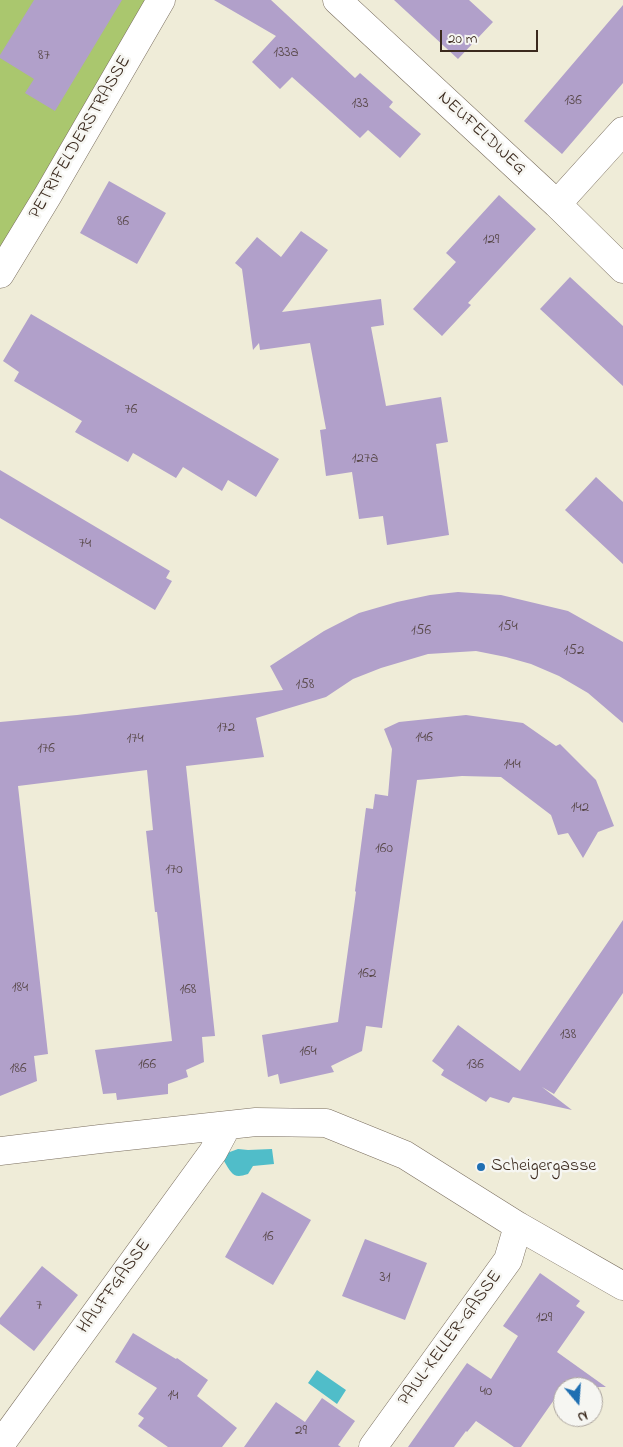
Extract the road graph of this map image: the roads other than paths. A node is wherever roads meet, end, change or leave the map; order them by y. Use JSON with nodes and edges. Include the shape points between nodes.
{"nodes":[{"id":1,"x":161,"y":0,"type":"edge"},
{"id":2,"x":337,"y":0,"type":"edge"},
{"id":3,"x":623,"y":131,"type":"edge"},
{"id":4,"x":556,"y":204,"type":"junction"},
{"id":5,"x":623,"y":269,"type":"edge"},
{"id":6,"x":0,"y":274,"type":"edge"},
{"id":7,"x":227,"y":1126,"type":"junction"},
{"id":8,"x":0,"y":1151,"type":"edge"},
{"id":9,"x":518,"y":1226,"type":"junction"},
{"id":10,"x":623,"y":1286,"type":"edge"},
{"id":11,"x":0,"y":1445,"type":"edge"},
{"id":12,"x":373,"y":1447,"type":"edge"}],
"edges":[{"from":1,"to":6,"type":"street","name":"PETRIFELDERSTRASSE"},
{"from":2,"to":4,"type":"street","name":"NEUFELDWEG"},
{"from":3,"to":4,"type":"street"},
{"from":4,"to":5,"type":"street","name":"NEUFELDWEG"},
{"from":7,"to":8,"type":"street"},
{"from":7,"to":9,"type":"street","via":[[256,1122],[326,1123],[405,1155]]},
{"from":7,"to":11,"type":"street","name":"HAUFFGASSE","via":[[213,1152]]},
{"from":9,"to":10,"type":"street"},
{"from":9,"to":12,"type":"street","name":"PAUL-KELLER-GASSE","via":[[508,1260]]}]}
